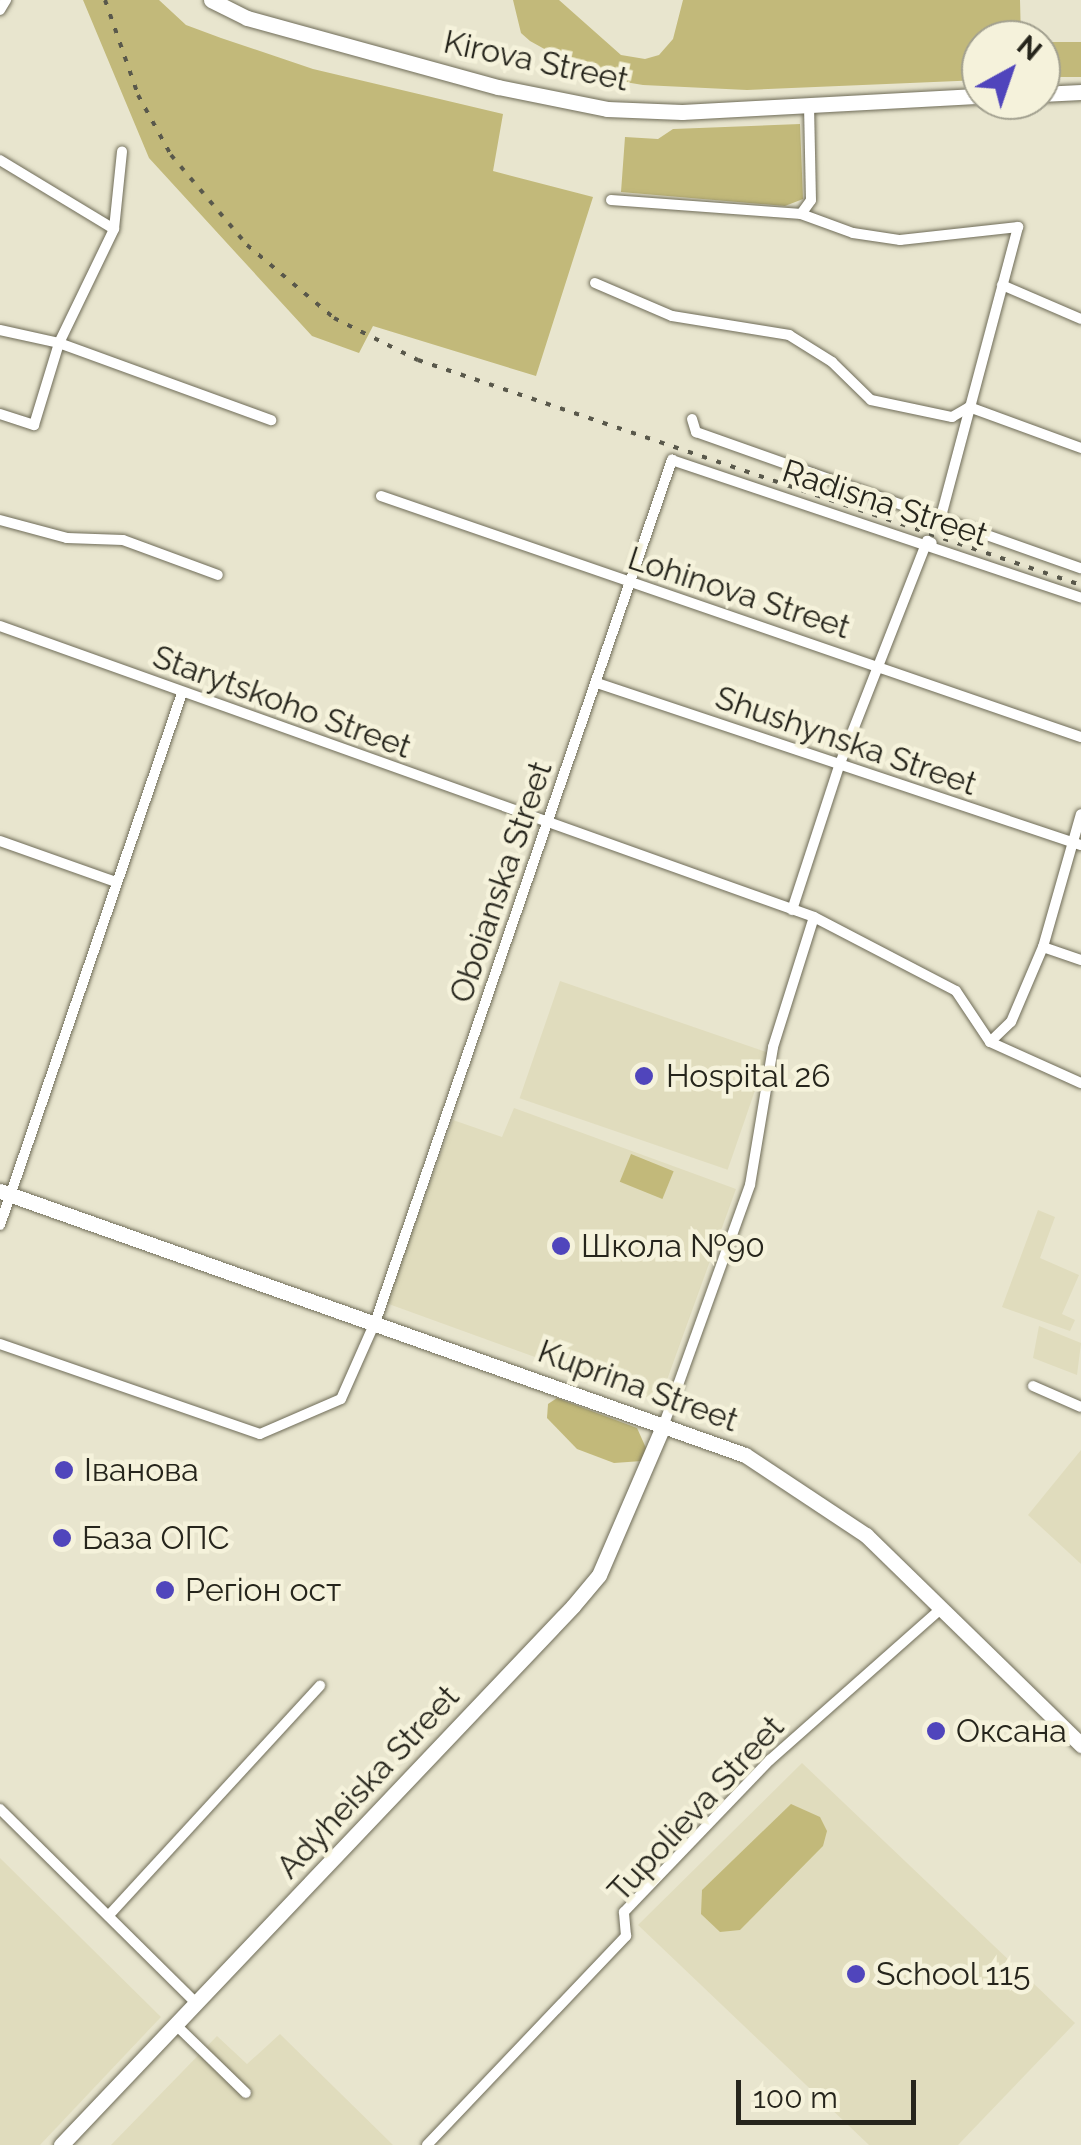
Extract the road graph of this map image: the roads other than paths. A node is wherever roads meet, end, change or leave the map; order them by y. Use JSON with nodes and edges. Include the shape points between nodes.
{"nodes":[{"id":1,"x":6,"y":0,"type":"edge"},
{"id":2,"x":211,"y":0,"type":"edge"},
{"id":3,"x":0,"y":10,"type":"edge"},
{"id":4,"x":961,"y":97,"type":"edge"},
{"id":5,"x":808,"y":105,"type":"junction"},
{"id":6,"x":122,"y":151,"type":"dead end"},
{"id":7,"x":0,"y":160,"type":"edge"},
{"id":8,"x":611,"y":200,"type":"dead end"},
{"id":9,"x":801,"y":214,"type":"junction"},
{"id":10,"x":114,"y":229,"type":"junction"},
{"id":11,"x":596,"y":283,"type":"dead end"},
{"id":12,"x":1002,"y":284,"type":"junction"},
{"id":13,"x":1081,"y":320,"type":"edge"},
{"id":14,"x":0,"y":330,"type":"edge"},
{"id":15,"x":59,"y":343,"type":"junction"},
{"id":16,"x":969,"y":407,"type":"junction"},
{"id":17,"x":0,"y":414,"type":"edge"},
{"id":18,"x":692,"y":419,"type":"dead end"},
{"id":19,"x":270,"y":420,"type":"dead end"},
{"id":20,"x":1081,"y":448,"type":"edge"},
{"id":21,"x":672,"y":460,"type":"joint"},
{"id":22,"x":380,"y":496,"type":"dead end"},
{"id":23,"x":0,"y":520,"type":"edge"},
{"id":24,"x":940,"y":520,"type":"junction"},
{"id":25,"x":930,"y":542,"type":"junction"},
{"id":26,"x":1081,"y":568,"type":"edge"},
{"id":27,"x":218,"y":575,"type":"dead end"},
{"id":28,"x":631,"y":584,"type":"junction"},
{"id":29,"x":1081,"y":598,"type":"edge"},
{"id":30,"x":0,"y":626,"type":"edge"},
{"id":31,"x":878,"y":666,"type":"junction"},
{"id":32,"x":596,"y":683,"type":"junction"},
{"id":33,"x":182,"y":693,"type":"junction"},
{"id":34,"x":1081,"y":737,"type":"edge"},
{"id":35,"x":839,"y":766,"type":"junction"},
{"id":36,"x":1081,"y":814,"type":"edge"},
{"id":37,"x":547,"y":826,"type":"junction"},
{"id":38,"x":0,"y":841,"type":"edge"},
{"id":39,"x":1075,"y":844,"type":"edge"},
{"id":40,"x":116,"y":882,"type":"junction"},
{"id":41,"x":792,"y":910,"type":"junction"},
{"id":42,"x":814,"y":918,"type":"junction"},
{"id":43,"x":1043,"y":947,"type":"junction"},
{"id":44,"x":1081,"y":960,"type":"edge"},
{"id":45,"x":990,"y":1042,"type":"junction"},
{"id":46,"x":1081,"y":1083,"type":"edge"},
{"id":47,"x":5,"y":1193,"type":"edge"},
{"id":48,"x":0,"y":1225,"type":"edge"},
{"id":49,"x":376,"y":1320,"type":"junction"},
{"id":50,"x":0,"y":1344,"type":"edge"},
{"id":51,"x":1033,"y":1386,"type":"dead end"},
{"id":52,"x":1081,"y":1407,"type":"edge"},
{"id":53,"x":664,"y":1424,"type":"junction"},
{"id":54,"x":942,"y":1608,"type":"junction"},
{"id":55,"x":320,"y":1686,"type":"dead end"},
{"id":56,"x":1081,"y":1745,"type":"edge"},
{"id":57,"x":0,"y":1808,"type":"edge"},
{"id":58,"x":110,"y":1914,"type":"junction"},
{"id":59,"x":197,"y":2004,"type":"junction"},
{"id":60,"x":177,"y":2026,"type":"junction"},
{"id":61,"x":246,"y":2092,"type":"dead end"},
{"id":62,"x":61,"y":2145,"type":"edge"},
{"id":63,"x":427,"y":2145,"type":"edge"}],
"edges":[{"from":1,"to":3,"type":"street"},
{"from":2,"to":5,"type":"main road","name":"Kirova Street","via":[[247,18],[498,87],[607,109]]},
{"from":4,"to":5,"type":"main road","name":"Kirova Street"},
{"from":5,"to":9,"type":"street","via":[[810,200]]},
{"from":6,"to":10,"type":"street"},
{"from":7,"to":10,"type":"street"},
{"from":8,"to":9,"type":"street"},
{"from":9,"to":12,"type":"street","via":[[853,233],[900,240],[1018,228]]},
{"from":10,"to":15,"type":"street"},
{"from":11,"to":16,"type":"street","via":[[672,316],[789,335],[832,362],[871,400],[952,417]]},
{"from":12,"to":13,"type":"street"},
{"from":12,"to":16,"type":"street"},
{"from":14,"to":15,"type":"street"},
{"from":15,"to":17,"type":"street","via":[[34,425]]},
{"from":15,"to":19,"type":"street"},
{"from":16,"to":20,"type":"street"},
{"from":16,"to":24,"type":"street"},
{"from":18,"to":24,"type":"street","name":"Radisna Street","via":[[696,432]]},
{"from":21,"to":25,"type":"street","name":"Radisna Street"},
{"from":21,"to":28,"type":"street","name":"Oboianska Street"},
{"from":22,"to":28,"type":"street","name":"Lohinova Street"},
{"from":23,"to":27,"type":"street","via":[[68,538],[123,540]]},
{"from":24,"to":26,"type":"street","name":"Radisna Street"},
{"from":25,"to":29,"type":"street","name":"Radisna Street"},
{"from":25,"to":31,"type":"street"},
{"from":28,"to":31,"type":"street","name":"Lohinova Street"},
{"from":28,"to":32,"type":"street","name":"Oboianska Street"},
{"from":30,"to":33,"type":"street","name":"Starytskoho Street"},
{"from":31,"to":34,"type":"street","name":"Lohinova Street"},
{"from":31,"to":35,"type":"street"},
{"from":32,"to":35,"type":"street","name":"Shushynska Street"},
{"from":32,"to":37,"type":"street","name":"Oboianska Street"},
{"from":33,"to":37,"type":"street","name":"Starytskoho Street"},
{"from":33,"to":40,"type":"street"},
{"from":35,"to":39,"type":"street","name":"Shushynska Street"},
{"from":35,"to":41,"type":"street"},
{"from":36,"to":39,"type":"street"},
{"from":37,"to":41,"type":"street","name":"Starytskoho Street"},
{"from":37,"to":49,"type":"street","name":"Oboianska Street"},
{"from":38,"to":40,"type":"street"},
{"from":39,"to":43,"type":"street"},
{"from":40,"to":47,"type":"street"},
{"from":41,"to":42,"type":"street","name":"Starytskoho Street"},
{"from":42,"to":45,"type":"street","name":"Starytskoho Street","via":[[956,991]]},
{"from":42,"to":53,"type":"street","via":[[773,1047],[750,1184]]},
{"from":43,"to":44,"type":"street"},
{"from":43,"to":45,"type":"street","via":[[1011,1022]]},
{"from":45,"to":46,"type":"street"},
{"from":47,"to":48,"type":"street"},
{"from":47,"to":49,"type":"main road","name":"Kuprina Street"},
{"from":49,"to":50,"type":"street","via":[[340,1400],[260,1434]]},
{"from":49,"to":53,"type":"main road","name":"Kuprina Street"},
{"from":51,"to":52,"type":"street"},
{"from":53,"to":54,"type":"main road","name":"Kuprina Street","via":[[745,1455],[804,1491],[866,1535]]},
{"from":53,"to":59,"type":"main road","name":"Adyheiska Street","via":[[599,1575]]},
{"from":54,"to":56,"type":"main road","name":"Kuprina Street"},
{"from":54,"to":63,"type":"street","name":"Tupolieva Street","via":[[756,1773],[624,1912],[626,1936]]},
{"from":55,"to":58,"type":"street"},
{"from":57,"to":58,"type":"street"},
{"from":58,"to":59,"type":"street"},
{"from":59,"to":60,"type":"main road","name":"Adyheiska Street"},
{"from":60,"to":61,"type":"street"},
{"from":60,"to":62,"type":"main road","name":"Adyheiska Street"}]}
